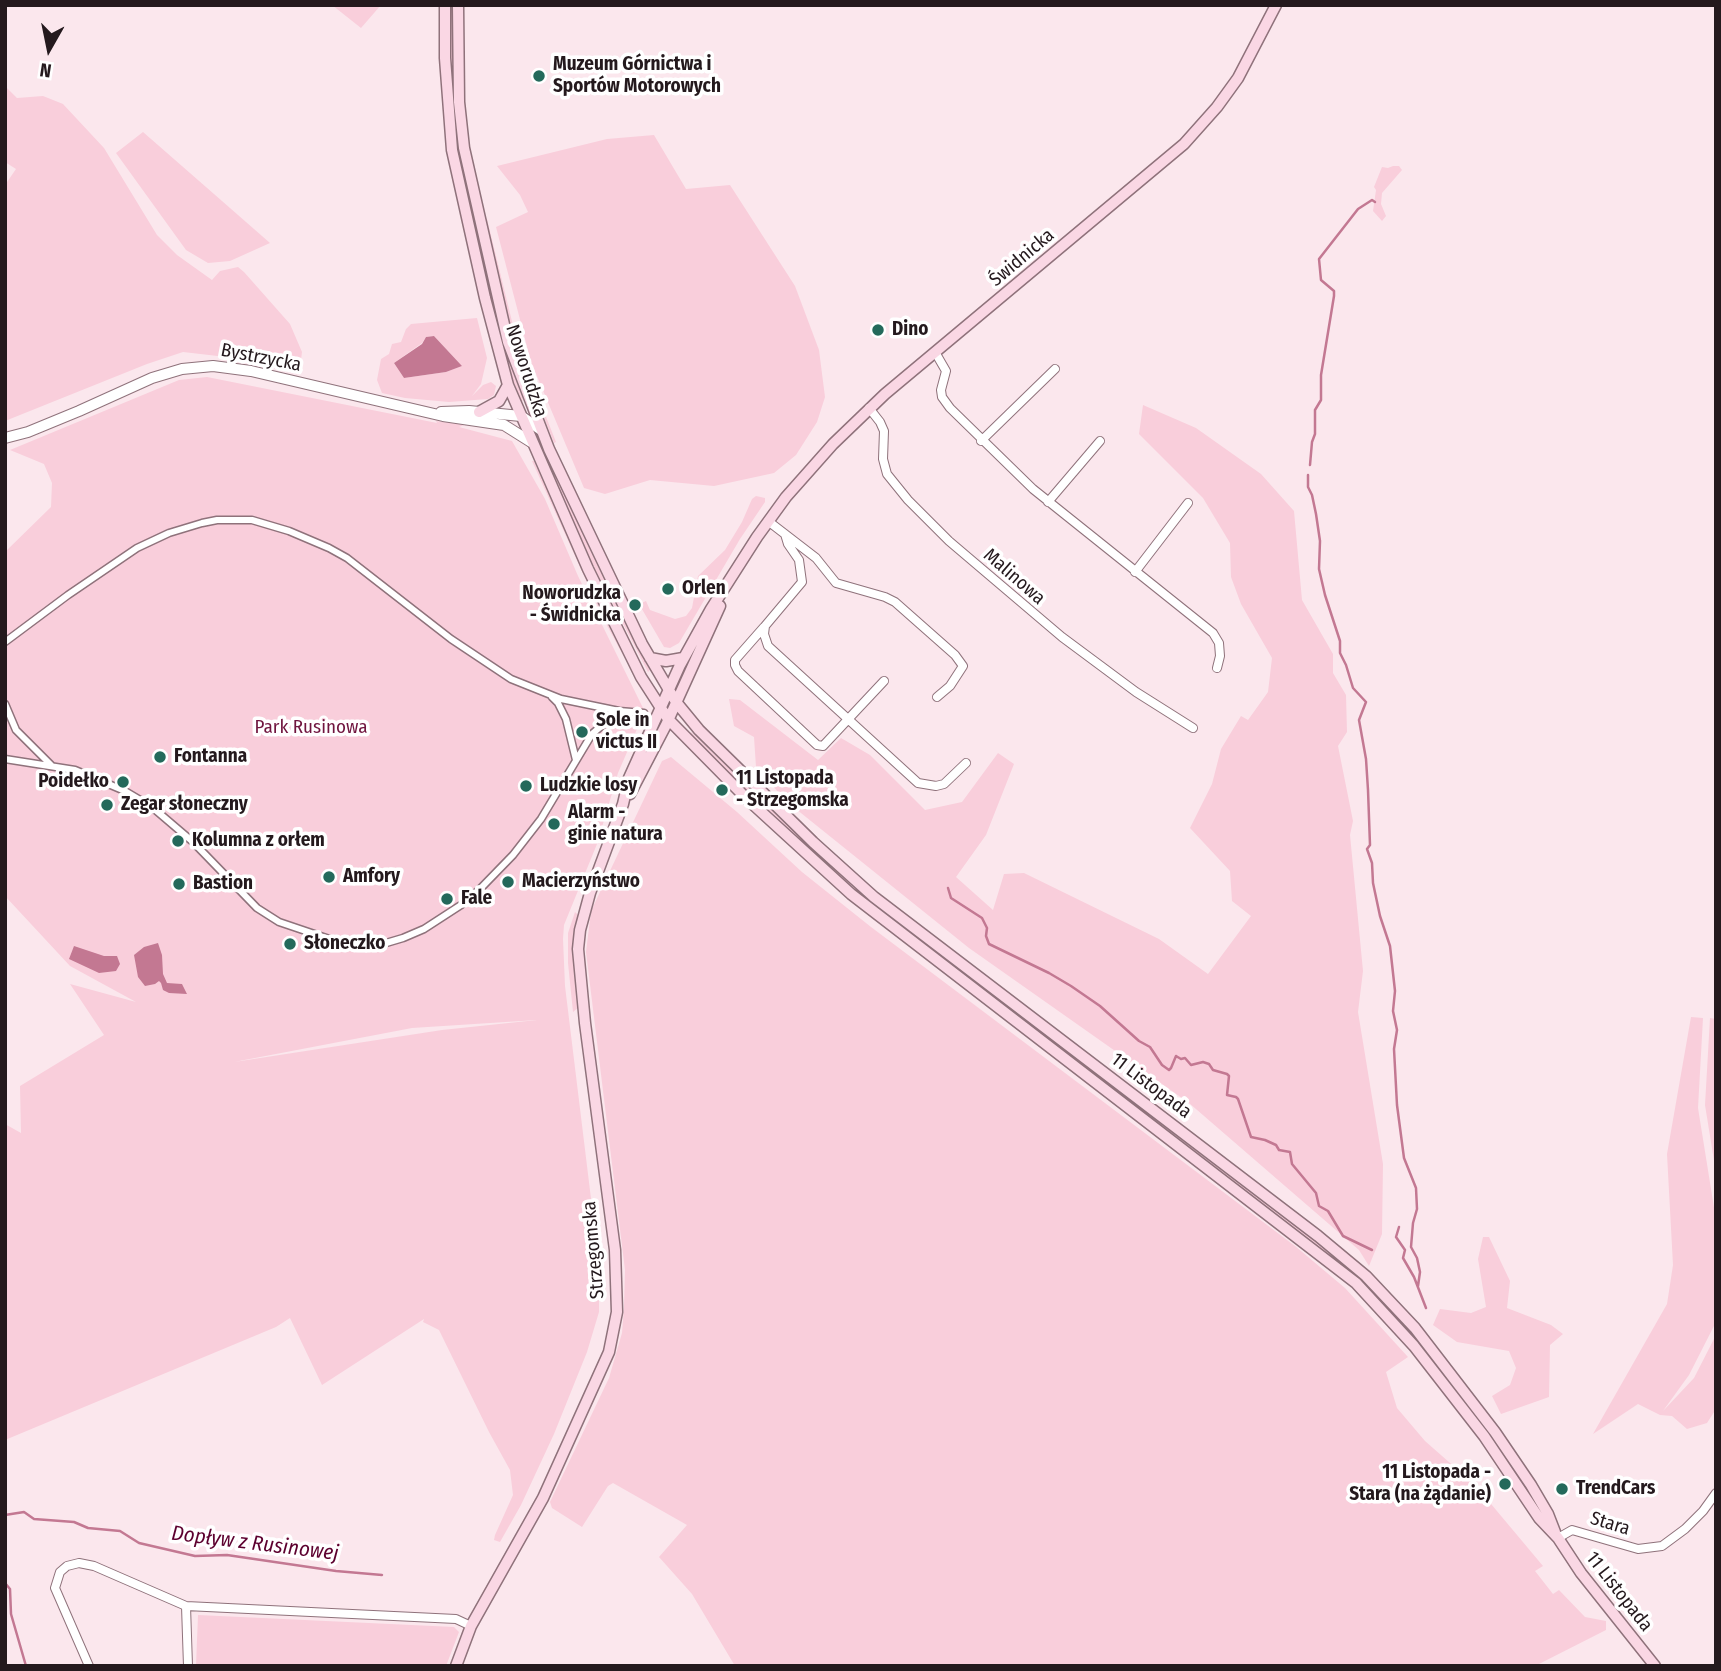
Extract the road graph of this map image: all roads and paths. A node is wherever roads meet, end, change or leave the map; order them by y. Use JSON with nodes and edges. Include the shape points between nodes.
{"nodes":[{"id":1,"x":445,"y":5,"type":"edge"},
{"id":2,"x":458,"y":5,"type":"edge"},
{"id":3,"x":1276,"y":5,"type":"edge"},
{"id":4,"x":935,"y":352,"type":"junction"},
{"id":5,"x":1055,"y":369,"type":"dead end"},
{"id":6,"x":508,"y":385,"type":"junction"},
{"id":7,"x":529,"y":401,"type":"junction"},
{"id":8,"x":869,"y":408,"type":"junction"},
{"id":9,"x":479,"y":412,"type":"junction"},
{"id":10,"x":436,"y":413,"type":"junction"},
{"id":11,"x":521,"y":416,"type":"junction"},
{"id":12,"x":504,"y":425,"type":"junction"},
{"id":13,"x":541,"y":430,"type":"junction"},
{"id":14,"x":5,"y":438,"type":"edge"},
{"id":15,"x":981,"y":441,"type":"junction"},
{"id":16,"x":1100,"y":441,"type":"dead end"},
{"id":17,"x":531,"y":442,"type":"junction"},
{"id":18,"x":1048,"y":502,"type":"junction"},
{"id":19,"x":1188,"y":503,"type":"dead end"},
{"id":20,"x":768,"y":521,"type":"junction"},
{"id":21,"x":785,"y":534,"type":"junction"},
{"id":22,"x":1135,"y":572,"type":"junction"},
{"id":23,"x":734,"y":575,"type":"junction"},
{"id":24,"x":765,"y":626,"type":"junction"},
{"id":25,"x":5,"y":642,"type":"edge"},
{"id":26,"x":683,"y":658,"type":"junction"},
{"id":27,"x":650,"y":659,"type":"junction"},
{"id":28,"x":1217,"y":668,"type":"dead end"},
{"id":29,"x":884,"y":681,"type":"dead end"},
{"id":30,"x":668,"y":691,"type":"junction"},
{"id":31,"x":550,"y":696,"type":"junction"},
{"id":32,"x":937,"y":697,"type":"dead end"},
{"id":33,"x":676,"y":702,"type":"junction"},
{"id":34,"x":5,"y":704,"type":"edge"},
{"id":35,"x":660,"y":708,"type":"junction"},
{"id":36,"x":619,"y":711,"type":"junction"},
{"id":37,"x":644,"y":713,"type":"dead end"},
{"id":38,"x":668,"y":719,"type":"junction"},
{"id":39,"x":849,"y":720,"type":"junction"},
{"id":40,"x":1193,"y":728,"type":"dead end"},
{"id":41,"x":685,"y":737,"type":"junction"},
{"id":42,"x":658,"y":740,"type":"junction"},
{"id":43,"x":5,"y":759,"type":"edge"},
{"id":44,"x":576,"y":760,"type":"junction"},
{"id":45,"x":966,"y":763,"type":"dead end"},
{"id":46,"x":52,"y":766,"type":"junction"},
{"id":47,"x":623,"y":804,"type":"junction"},
{"id":48,"x":1716,"y":1493,"type":"edge"},
{"id":49,"x":1558,"y":1538,"type":"junction"},
{"id":50,"x":186,"y":1606,"type":"junction"},
{"id":51,"x":471,"y":1626,"type":"junction"},
{"id":52,"x":89,"y":1666,"type":"edge"},
{"id":53,"x":188,"y":1666,"type":"edge"},
{"id":54,"x":456,"y":1666,"type":"edge"},
{"id":55,"x":1655,"y":1666,"type":"edge"}],
"edges":[{"from":1,"to":6,"type":"main road","name":"Noworudzka","via":[[452,150]]},
{"from":2,"to":7,"type":"main road","name":"Noworudzka","via":[[464,149],[508,342]]},
{"from":3,"to":4,"type":"main road","name":"Świdnicka","via":[[1238,78],[1184,144]]},
{"from":4,"to":8,"type":"main road","name":"Świdnicka"},
{"from":4,"to":15,"type":"street","via":[[946,371],[942,397]]},
{"from":5,"to":15,"type":"street"},
{"from":6,"to":9,"type":"main road","via":[[499,401]]},
{"from":6,"to":11,"type":"main road","name":"Noworudzka"},
{"from":7,"to":11,"type":"street"},
{"from":7,"to":13,"type":"main road","name":"Noworudzka"},
{"from":8,"to":20,"type":"main road","name":"Świdnicka","via":[[816,462]]},
{"from":8,"to":40,"type":"street","name":"Malinowa","via":[[884,431],[887,474],[949,541],[1062,637]]},
{"from":9,"to":10,"type":"street","name":"Bystrzycka"},
{"from":9,"to":11,"type":"street","name":"Bystrzycka"},
{"from":10,"to":12,"type":"street","name":"Bystrzycka"},
{"from":10,"to":14,"type":"street","name":"Bystrzycka","via":[[213,366],[152,378]]},
{"from":11,"to":12,"type":"street"},
{"from":11,"to":13,"type":"street","name":"Bystrzycka"},
{"from":11,"to":17,"type":"main road","name":"Noworudzka"},
{"from":12,"to":17,"type":"street","name":"Bystrzycka"},
{"from":13,"to":27,"type":"main road","name":"Noworudzka"},
{"from":15,"to":18,"type":"street"},
{"from":16,"to":18,"type":"street"},
{"from":17,"to":35,"type":"main road","name":"Noworudzka","via":[[613,620]]},
{"from":18,"to":22,"type":"street"},
{"from":19,"to":22,"type":"street"},
{"from":20,"to":21,"type":"street"},
{"from":20,"to":23,"type":"main road","name":"Świdnicka"},
{"from":21,"to":24,"type":"street","via":[[799,560],[802,582]]},
{"from":21,"to":32,"type":"street","via":[[816,558],[836,583],[895,602],[955,655],[963,666]]},
{"from":22,"to":28,"type":"street","via":[[1213,633],[1219,643]]},
{"from":23,"to":26,"type":"main road","name":"Świdnicka"},
{"from":23,"to":33,"type":"main road","name":"Świdnicka"},
{"from":24,"to":39,"type":"street","via":[[768,646]]},
{"from":24,"to":39,"type":"street","via":[[735,660],[738,671],[817,744],[823,746]]},
{"from":25,"to":31,"type":"street","via":[[137,548],[202,523],[252,520],[289,531],[347,558],[481,661]]},
{"from":26,"to":27,"type":"main road"},
{"from":26,"to":30,"type":"main road","name":"Świdnicka"},
{"from":27,"to":30,"type":"main road","name":"Noworudzka"},
{"from":29,"to":39,"type":"street"},
{"from":30,"to":33,"type":"main road","name":"Noworudzka"},
{"from":30,"to":35,"type":"main road","name":"Strzegomska"},
{"from":31,"to":36,"type":"street"},
{"from":31,"to":44,"type":"street","via":[[566,719]]},
{"from":33,"to":38,"type":"main road","name":"Świdnicka"},
{"from":33,"to":49,"type":"main road","name":"11 Listopada","via":[[699,730],[874,897],[1374,1283],[1495,1432],[1548,1514]]},
{"from":34,"to":46,"type":"street","via":[[16,730]]},
{"from":35,"to":38,"type":"main road","name":"Noworudzka"},
{"from":35,"to":47,"type":"main road","name":"Strzegomska","via":[[629,778]]},
{"from":36,"to":37,"type":"street"},
{"from":36,"to":44,"type":"street","via":[[592,734]]},
{"from":38,"to":41,"type":"main road","name":"11 Listopada"},
{"from":38,"to":42,"type":"main road","name":"Strzegomska"},
{"from":39,"to":45,"type":"street","via":[[918,783],[944,784]]},
{"from":41,"to":42,"type":"main road"},
{"from":41,"to":49,"type":"main road","name":"11 Listopada","via":[[880,918],[1356,1283],[1414,1346]]},
{"from":42,"to":47,"type":"main road","name":"Strzegomska"},
{"from":43,"to":46,"type":"street"},
{"from":44,"to":46,"type":"street","via":[[541,819],[479,890],[424,929],[376,946],[350,946],[279,922],[257,908],[152,807],[95,778]]},
{"from":47,"to":51,"type":"main road","name":"Strzegomska","via":[[590,892],[578,949],[615,1250],[617,1312],[609,1352],[579,1422],[543,1498]]},
{"from":48,"to":49,"type":"street","name":"Stara","via":[[1685,1529],[1662,1546],[1638,1549],[1572,1530]]},
{"from":49,"to":55,"type":"main road","name":"11 Listopada"},
{"from":50,"to":51,"type":"street","via":[[456,1619]]},
{"from":50,"to":52,"type":"street","via":[[86,1563],[67,1566],[55,1588]]},
{"from":50,"to":53,"type":"street"},
{"from":51,"to":54,"type":"main road","name":"Strzegomska"}]}
